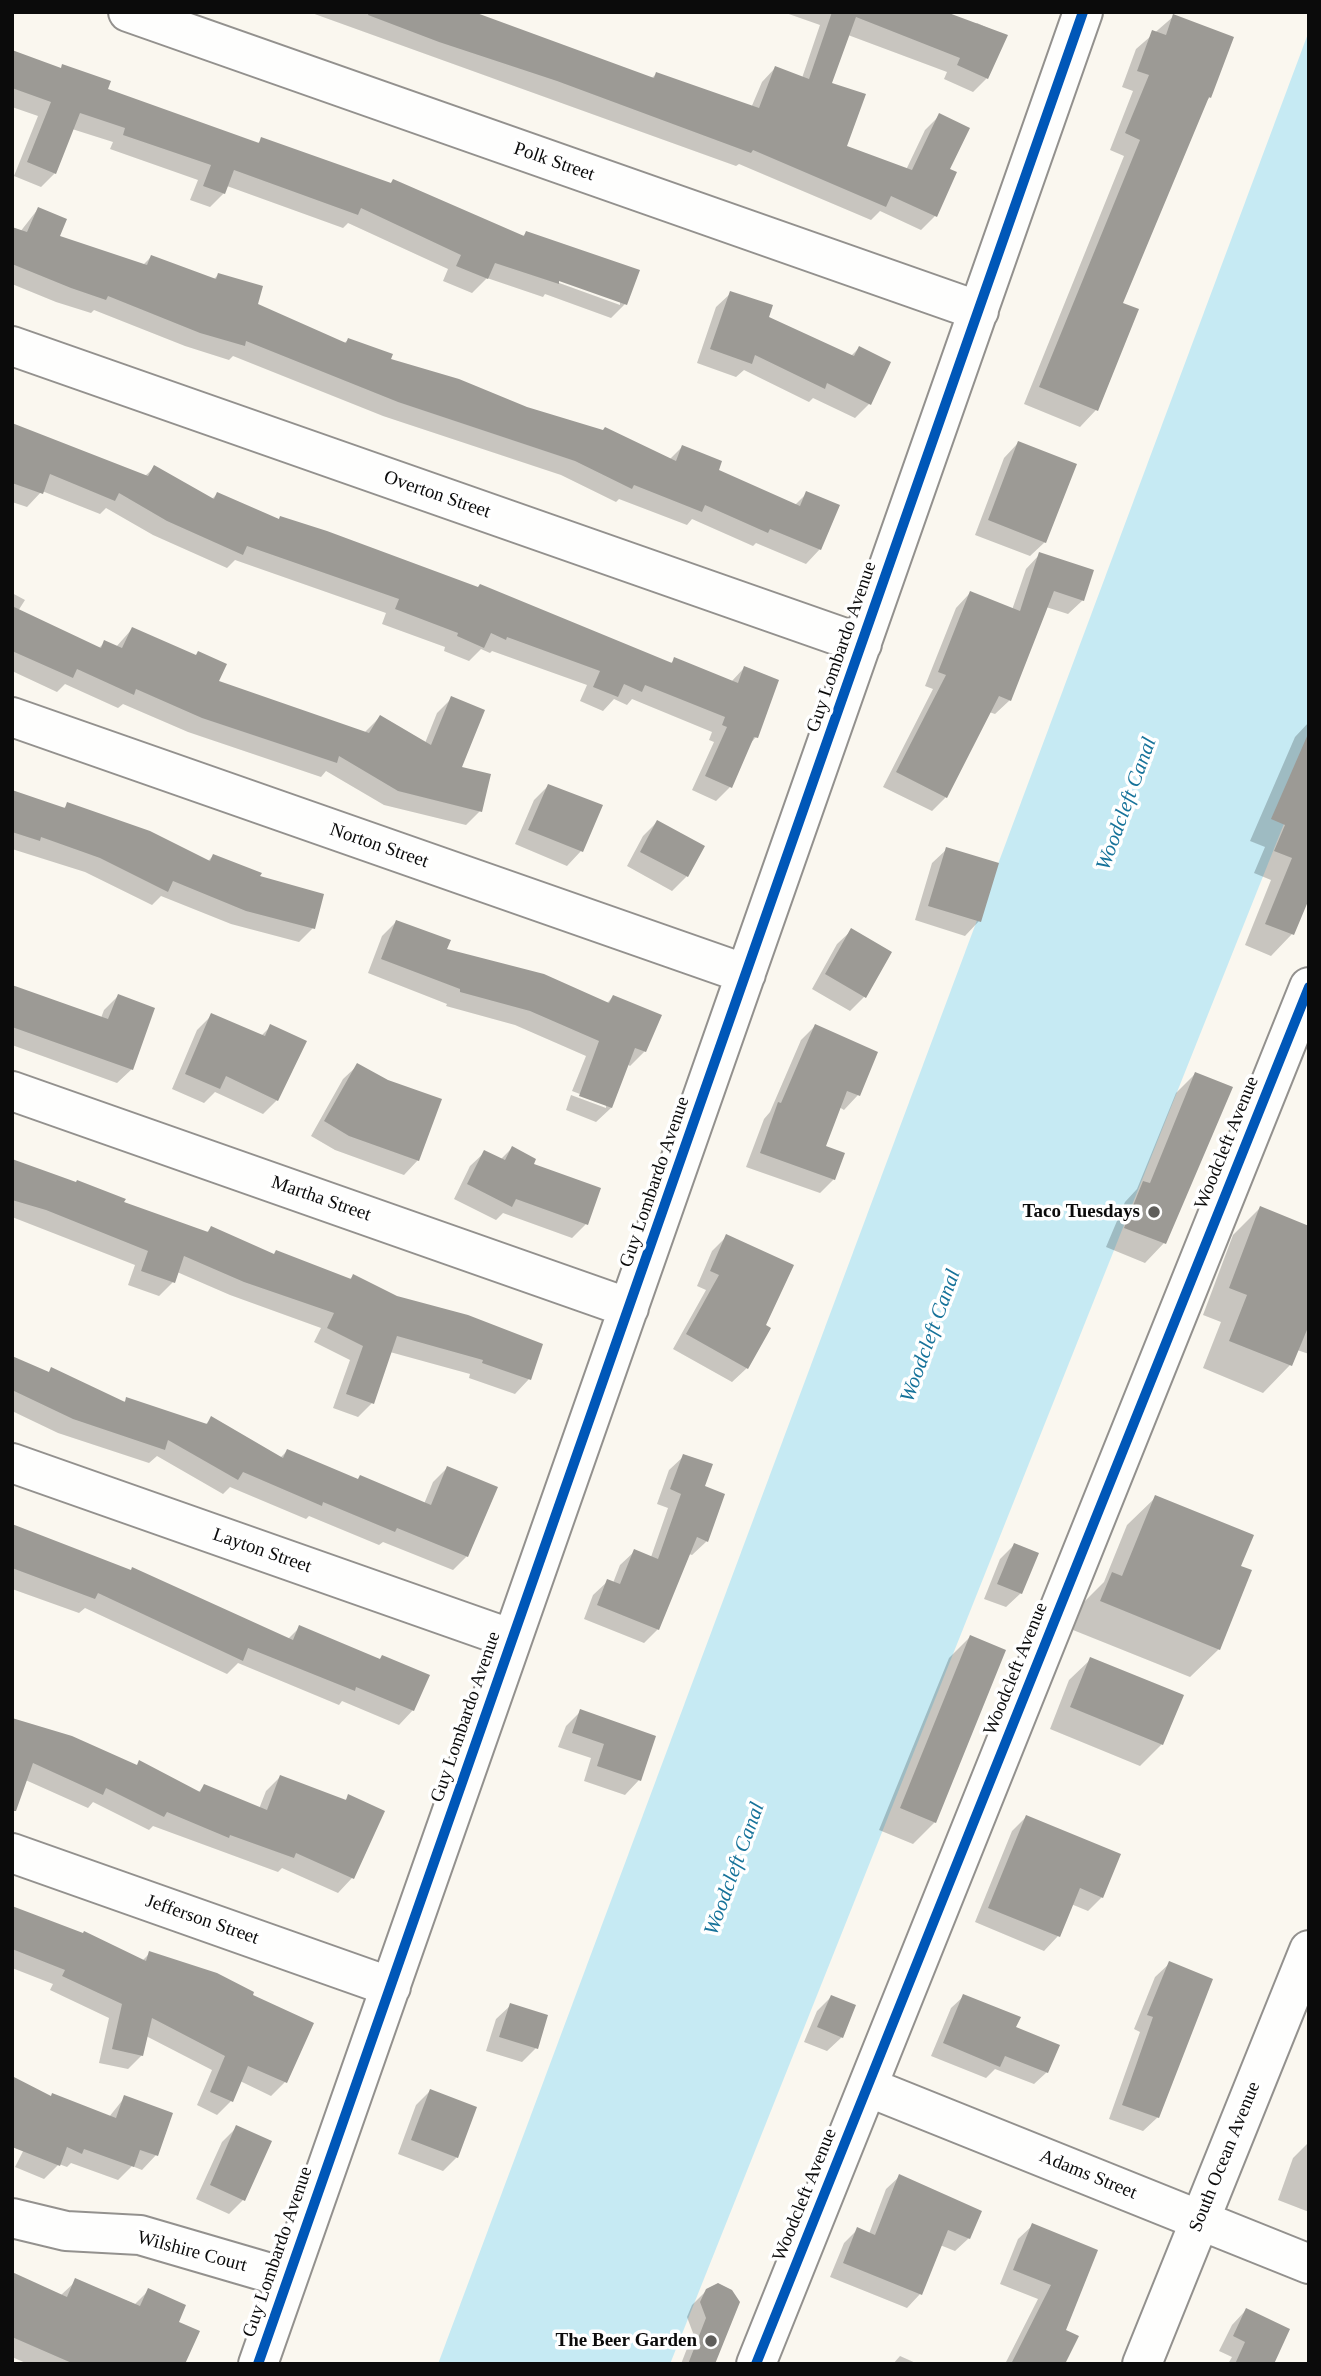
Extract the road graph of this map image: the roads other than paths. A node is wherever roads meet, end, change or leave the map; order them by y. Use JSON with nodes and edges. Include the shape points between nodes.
{"nodes":[{"id":1,"x":128,"y":12,"type":"edge"},
{"id":2,"x":1083,"y":12,"type":"edge"},
{"id":3,"x":979,"y":312,"type":"junction"},
{"id":4,"x":12,"y":346,"type":"edge"},
{"id":5,"x":862,"y":644,"type":"junction"},
{"id":6,"x":12,"y":717,"type":"edge"},
{"id":7,"x":746,"y":974,"type":"junction"},
{"id":8,"x":1309,"y":987,"type":"edge"},
{"id":9,"x":12,"y":1091,"type":"edge"},
{"id":10,"x":629,"y":1308,"type":"junction"},
{"id":11,"x":12,"y":1463,"type":"edge"},
{"id":12,"x":512,"y":1639,"type":"junction"},
{"id":13,"x":12,"y":1853,"type":"edge"},
{"id":14,"x":1309,"y":1950,"type":"edge"},
{"id":15,"x":391,"y":1987,"type":"junction"},
{"id":16,"x":868,"y":2087,"type":"junction"},
{"id":17,"x":12,"y":2218,"type":"edge"},
{"id":18,"x":1200,"y":2220,"type":"junction"},
{"id":19,"x":1309,"y":2264,"type":"edge"},
{"id":20,"x":287,"y":2278,"type":"junction"},
{"id":21,"x":258,"y":2364,"type":"edge"},
{"id":22,"x":756,"y":2364,"type":"edge"},
{"id":23,"x":1143,"y":2364,"type":"edge"}],
"edges":[{"from":1,"to":3,"type":"street","name":"Polk Street"},
{"from":2,"to":3,"type":"street","name":"Guy Lombardo Avenue"},
{"from":3,"to":5,"type":"street","name":"Guy Lombardo Avenue"},
{"from":4,"to":5,"type":"street","name":"Overton Street"},
{"from":5,"to":7,"type":"street","name":"Guy Lombardo Avenue"},
{"from":6,"to":7,"type":"street","name":"Norton Street"},
{"from":7,"to":10,"type":"street","name":"Guy Lombardo Avenue"},
{"from":8,"to":16,"type":"street","name":"Woodcleft Avenue"},
{"from":9,"to":10,"type":"street","name":"Martha Street"},
{"from":10,"to":12,"type":"street","name":"Guy Lombardo Avenue"},
{"from":11,"to":12,"type":"street","name":"Layton Street"},
{"from":12,"to":15,"type":"street","name":"Guy Lombardo Avenue"},
{"from":13,"to":15,"type":"street","name":"Jefferson Street"},
{"from":14,"to":18,"type":"street","name":"South Ocean Avenue"},
{"from":15,"to":20,"type":"street","name":"Guy Lombardo Avenue"},
{"from":16,"to":18,"type":"street","name":"Adams Street"},
{"from":16,"to":22,"type":"street","name":"Woodcleft Avenue"},
{"from":17,"to":20,"type":"street","name":"Wilshire Court","via":[[66,2231],[139,2235]]},
{"from":18,"to":19,"type":"street","name":"Adams Street"},
{"from":18,"to":23,"type":"street","name":"South Ocean Avenue"},
{"from":20,"to":21,"type":"street","name":"Guy Lombardo Avenue"}]}
